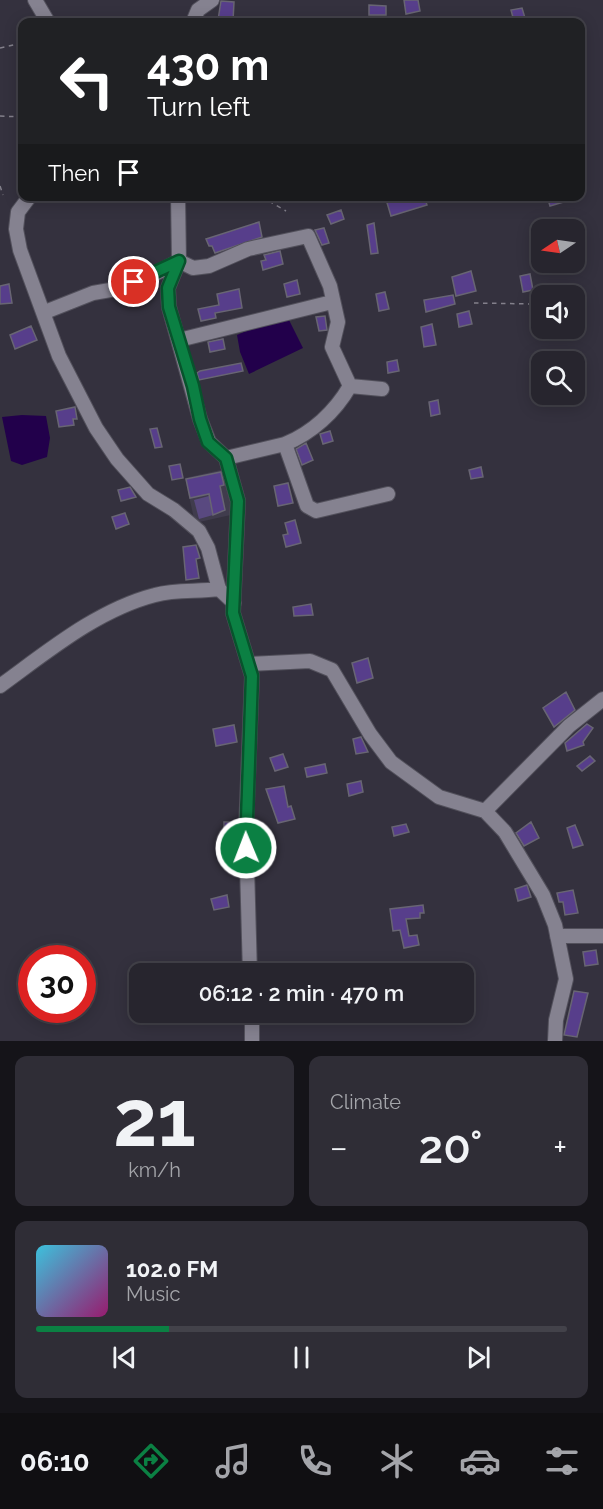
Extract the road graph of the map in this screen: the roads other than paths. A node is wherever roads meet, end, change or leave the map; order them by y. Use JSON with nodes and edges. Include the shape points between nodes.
{"nodes":[{"id":1,"x":35,"y":0,"type":"edge"},
{"id":2,"x":212,"y":0,"type":"edge"},
{"id":3,"x":46,"y":18,"type":"edge"},
{"id":4,"x":195,"y":18,"type":"edge"},
{"id":5,"x":26,"y":201,"type":"edge"},
{"id":6,"x":178,"y":201,"type":"edge"},
{"id":7,"x":179,"y":261,"type":"junction"},
{"id":8,"x":332,"y":302,"type":"junction"},
{"id":9,"x":45,"y":312,"type":"junction"},
{"id":10,"x":179,"y":340,"type":"junction"},
{"id":11,"x":350,"y":386,"type":"junction"},
{"id":12,"x":382,"y":389,"type":"dead end"},
{"id":13,"x":285,"y":444,"type":"junction"},
{"id":14,"x":226,"y":458,"type":"junction"},
{"id":15,"x":388,"y":494,"type":"dead end"},
{"id":16,"x":219,"y":589,"type":"junction"},
{"id":17,"x":234,"y":603,"type":"junction"},
{"id":18,"x":250,"y":664,"type":"junction"},
{"id":19,"x":0,"y":686,"type":"edge"},
{"id":20,"x":603,"y":699,"type":"edge"},
{"id":21,"x":485,"y":811,"type":"junction"},
{"id":22,"x":557,"y":936,"type":"junction"},
{"id":23,"x":603,"y":936,"type":"edge"},
{"id":24,"x":250,"y":963,"type":"edge"},
{"id":25,"x":252,"y":1023,"type":"edge"},
{"id":26,"x":252,"y":1041,"type":"edge"},
{"id":27,"x":555,"y":1041,"type":"edge"}],
"edges":[{"from":1,"to":3,"type":"street"},
{"from":2,"to":4,"type":"street","via":[[198,10]]},
{"from":5,"to":9,"type":"street","via":[[18,212],[16,229],[20,250]]},
{"from":6,"to":7,"type":"street"},
{"from":7,"to":8,"type":"street","via":[[193,268],[208,266],[248,249],[308,236],[330,286]]},
{"from":7,"to":9,"type":"street","via":[[152,276]]},
{"from":7,"to":10,"type":"street","via":[[168,288]]},
{"from":8,"to":10,"type":"street"},
{"from":8,"to":11,"type":"street","via":[[338,322],[332,347]]},
{"from":9,"to":16,"type":"street","via":[[59,356],[96,428],[148,494],[199,531]]},
{"from":10,"to":14,"type":"street","via":[[208,442]]},
{"from":11,"to":12,"type":"street"},
{"from":11,"to":13,"type":"street","via":[[339,406],[307,435]]},
{"from":13,"to":14,"type":"street"},
{"from":13,"to":15,"type":"street","via":[[308,506],[316,511]]},
{"from":14,"to":17,"type":"street","via":[[238,501]]},
{"from":16,"to":17,"type":"street"},
{"from":16,"to":19,"type":"street","via":[[154,595],[107,614]]},
{"from":17,"to":18,"type":"street","via":[[238,635]]},
{"from":18,"to":21,"type":"street","via":[[310,661],[332,670],[391,762],[439,797]]},
{"from":18,"to":24,"type":"street","via":[[246,830]]},
{"from":20,"to":21,"type":"street","via":[[569,726]]},
{"from":21,"to":22,"type":"street","via":[[505,832],[543,895]]},
{"from":22,"to":23,"type":"street"},
{"from":22,"to":27,"type":"street","via":[[566,979]]},
{"from":25,"to":26,"type":"street"}]}
